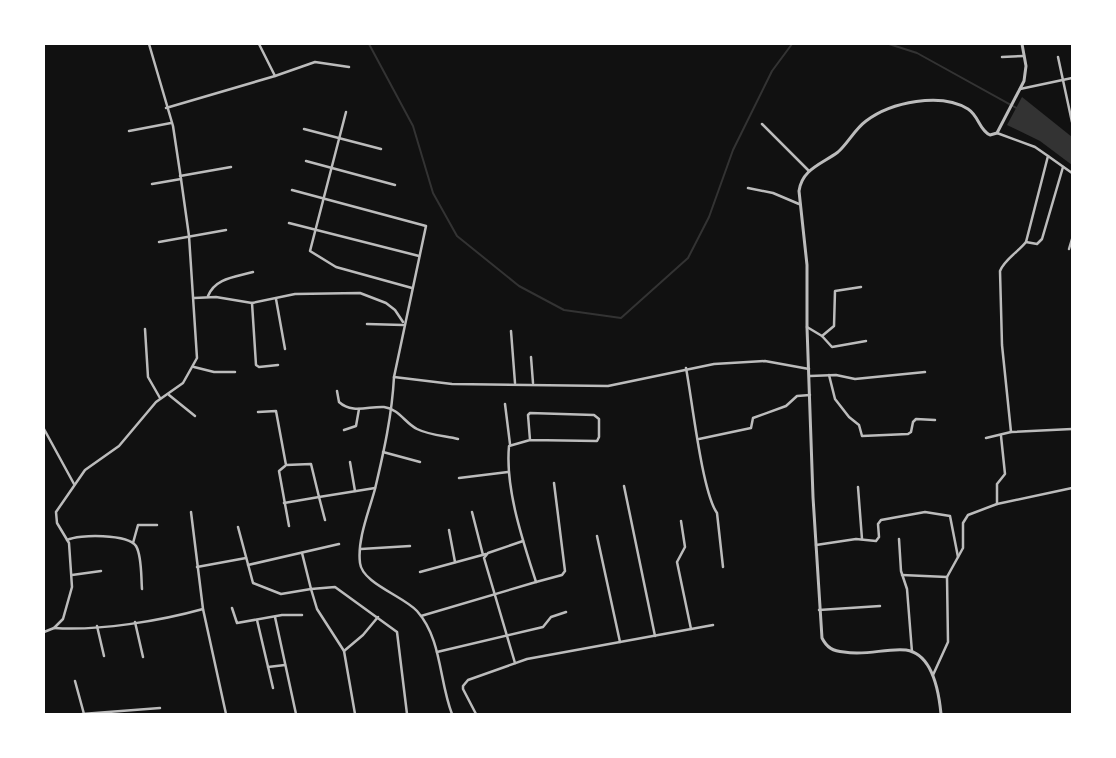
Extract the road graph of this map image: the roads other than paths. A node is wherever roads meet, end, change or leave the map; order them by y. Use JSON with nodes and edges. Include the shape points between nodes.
{"nodes":[{"id":1,"x":149,"y":44,"type":"edge"},
{"id":2,"x":258,"y":44,"type":"edge"},
{"id":3,"x":1022,"y":44,"type":"edge"},
{"id":4,"x":1024,"y":56,"type":"junction"},
{"id":5,"x":1058,"y":57,"type":"dead end"},
{"id":6,"x":1002,"y":58,"type":"dead end"},
{"id":7,"x":349,"y":66,"type":"dead end"},
{"id":8,"x":275,"y":76,"type":"junction"},
{"id":9,"x":1072,"y":78,"type":"edge"},
{"id":10,"x":1063,"y":80,"type":"junction"},
{"id":11,"x":1020,"y":90,"type":"junction"},
{"id":12,"x":166,"y":108,"type":"junction"},
{"id":13,"x":346,"y":112,"type":"dead end"},
{"id":14,"x":171,"y":122,"type":"junction"},
{"id":15,"x":1072,"y":122,"type":"edge"},
{"id":16,"x":762,"y":124,"type":"dead end"},
{"id":17,"x":304,"y":129,"type":"dead end"},
{"id":18,"x":130,"y":131,"type":"dead end"},
{"id":19,"x":998,"y":131,"type":"junction"},
{"id":20,"x":339,"y":137,"type":"junction"},
{"id":21,"x":381,"y":149,"type":"dead end"},
{"id":22,"x":1048,"y":156,"type":"junction"},
{"id":23,"x":306,"y":161,"type":"dead end"},
{"id":24,"x":231,"y":166,"type":"dead end"},
{"id":25,"x":1063,"y":167,"type":"junction"},
{"id":26,"x":332,"y":169,"type":"junction"},
{"id":27,"x":809,"y":171,"type":"junction"},
{"id":28,"x":1072,"y":173,"type":"edge"},
{"id":29,"x":180,"y":178,"type":"junction"},
{"id":30,"x":152,"y":184,"type":"dead end"},
{"id":31,"x":395,"y":185,"type":"dead end"},
{"id":32,"x":748,"y":188,"type":"dead end"},
{"id":33,"x":292,"y":190,"type":"dead end"},
{"id":34,"x":324,"y":199,"type":"junction"},
{"id":35,"x":799,"y":204,"type":"junction"},
{"id":36,"x":289,"y":223,"type":"dead end"},
{"id":37,"x":315,"y":229,"type":"junction"},
{"id":38,"x":226,"y":230,"type":"dead end"},
{"id":39,"x":189,"y":236,"type":"junction"},
{"id":40,"x":1072,"y":239,"type":"edge"},
{"id":41,"x":159,"y":242,"type":"dead end"},
{"id":42,"x":1026,"y":242,"type":"junction"},
{"id":43,"x":1069,"y":249,"type":"dead end"},
{"id":44,"x":419,"y":256,"type":"junction"},
{"id":45,"x":253,"y":272,"type":"dead end"},
{"id":46,"x":862,"y":286,"type":"dead end"},
{"id":47,"x":413,"y":288,"type":"junction"},
{"id":48,"x":208,"y":296,"type":"junction"},
{"id":49,"x":194,"y":298,"type":"junction"},
{"id":50,"x":275,"y":298,"type":"junction"},
{"id":51,"x":252,"y":303,"type":"junction"},
{"id":52,"x":367,"y":324,"type":"dead end"},
{"id":53,"x":403,"y":324,"type":"junction"},
{"id":54,"x":807,"y":327,"type":"junction"},
{"id":55,"x":145,"y":329,"type":"dead end"},
{"id":56,"x":511,"y":331,"type":"dead end"},
{"id":57,"x":822,"y":336,"type":"junction"},
{"id":58,"x":866,"y":341,"type":"dead end"},
{"id":59,"x":284,"y":349,"type":"dead end"},
{"id":60,"x":531,"y":357,"type":"dead end"},
{"id":61,"x":278,"y":365,"type":"dead end"},
{"id":62,"x":194,"y":367,"type":"junction"},
{"id":63,"x":686,"y":368,"type":"junction"},
{"id":64,"x":809,"y":369,"type":"junction"},
{"id":65,"x":235,"y":372,"type":"dead end"},
{"id":66,"x":925,"y":372,"type":"dead end"},
{"id":67,"x":830,"y":375,"type":"junction"},
{"id":68,"x":810,"y":376,"type":"junction"},
{"id":69,"x":394,"y":377,"type":"junction"},
{"id":70,"x":515,"y":383,"type":"junction"},
{"id":71,"x":533,"y":383,"type":"junction"},
{"id":72,"x":337,"y":392,"type":"dead end"},
{"id":73,"x":168,"y":394,"type":"junction"},
{"id":74,"x":810,"y":395,"type":"junction"},
{"id":75,"x":160,"y":398,"type":"junction"},
{"id":76,"x":505,"y":404,"type":"dead end"},
{"id":77,"x":359,"y":409,"type":"junction"},
{"id":78,"x":392,"y":410,"type":"junction"},
{"id":79,"x":258,"y":412,"type":"dead end"},
{"id":80,"x":195,"y":416,"type":"dead end"},
{"id":81,"x":935,"y":420,"type":"dead end"},
{"id":82,"x":44,"y":429,"type":"edge"},
{"id":83,"x":1072,"y":429,"type":"edge"},
{"id":84,"x":344,"y":430,"type":"dead end"},
{"id":85,"x":1011,"y":432,"type":"junction"},
{"id":86,"x":1001,"y":436,"type":"junction"},
{"id":87,"x":986,"y":438,"type":"dead end"},
{"id":88,"x":458,"y":439,"type":"dead end"},
{"id":89,"x":699,"y":439,"type":"junction"},
{"id":90,"x":530,"y":440,"type":"junction"},
{"id":91,"x":510,"y":444,"type":"junction"},
{"id":92,"x":383,"y":452,"type":"junction"},
{"id":93,"x":350,"y":462,"type":"dead end"},
{"id":94,"x":420,"y":462,"type":"dead end"},
{"id":95,"x":286,"y":466,"type":"junction"},
{"id":96,"x":508,"y":472,"type":"junction"},
{"id":97,"x":459,"y":478,"type":"dead end"},
{"id":98,"x":554,"y":483,"type":"dead end"},
{"id":99,"x":74,"y":484,"type":"junction"},
{"id":100,"x":624,"y":486,"type":"dead end"},
{"id":101,"x":858,"y":487,"type":"dead end"},
{"id":102,"x":375,"y":488,"type":"junction"},
{"id":103,"x":1072,"y":488,"type":"edge"},
{"id":104,"x":355,"y":491,"type":"junction"},
{"id":105,"x":319,"y":497,"type":"junction"},
{"id":106,"x":284,"y":503,"type":"junction"},
{"id":107,"x":997,"y":504,"type":"junction"},
{"id":108,"x":191,"y":512,"type":"dead end"},
{"id":109,"x":472,"y":512,"type":"dead end"},
{"id":110,"x":325,"y":520,"type":"dead end"},
{"id":111,"x":681,"y":521,"type":"dead end"},
{"id":112,"x":157,"y":525,"type":"dead end"},
{"id":113,"x":290,"y":526,"type":"dead end"},
{"id":114,"x":238,"y":527,"type":"dead end"},
{"id":115,"x":449,"y":530,"type":"dead end"},
{"id":116,"x":597,"y":536,"type":"dead end"},
{"id":117,"x":900,"y":538,"type":"dead end"},
{"id":118,"x":862,"y":539,"type":"junction"},
{"id":119,"x":68,"y":540,"type":"junction"},
{"id":120,"x":523,"y":541,"type":"junction"},
{"id":121,"x":133,"y":543,"type":"junction"},
{"id":122,"x":340,"y":544,"type":"dead end"},
{"id":123,"x":816,"y":545,"type":"junction"},
{"id":124,"x":410,"y":546,"type":"dead end"},
{"id":125,"x":361,"y":549,"type":"junction"},
{"id":126,"x":302,"y":553,"type":"junction"},
{"id":127,"x":484,"y":555,"type":"junction"},
{"id":128,"x":246,"y":558,"type":"junction"},
{"id":129,"x":958,"y":558,"type":"junction"},
{"id":130,"x":455,"y":562,"type":"junction"},
{"id":131,"x":248,"y":565,"type":"junction"},
{"id":132,"x":197,"y":567,"type":"junction"},
{"id":133,"x":723,"y":567,"type":"dead end"},
{"id":134,"x":101,"y":571,"type":"dead end"},
{"id":135,"x":420,"y":572,"type":"dead end"},
{"id":136,"x":72,"y":574,"type":"junction"},
{"id":137,"x":902,"y":575,"type":"junction"},
{"id":138,"x":947,"y":577,"type":"junction"},
{"id":139,"x":536,"y":582,"type":"junction"},
{"id":140,"x":142,"y":589,"type":"dead end"},
{"id":141,"x":311,"y":589,"type":"junction"},
{"id":142,"x":494,"y":594,"type":"junction"},
{"id":143,"x":880,"y":606,"type":"dead end"},
{"id":144,"x":232,"y":608,"type":"dead end"},
{"id":145,"x":203,"y":609,"type":"junction"},
{"id":146,"x":819,"y":610,"type":"junction"},
{"id":147,"x":566,"y":612,"type":"dead end"},
{"id":148,"x":302,"y":615,"type":"dead end"},
{"id":149,"x":421,"y":616,"type":"junction"},
{"id":150,"x":275,"y":617,"type":"junction"},
{"id":151,"x":378,"y":617,"type":"junction"},
{"id":152,"x":257,"y":620,"type":"junction"},
{"id":153,"x":135,"y":622,"type":"junction"},
{"id":154,"x":713,"y":625,"type":"dead end"},
{"id":155,"x":96,"y":626,"type":"junction"},
{"id":156,"x":54,"y":628,"type":"junction"},
{"id":157,"x":691,"y":628,"type":"junction"},
{"id":158,"x":44,"y":632,"type":"edge"},
{"id":159,"x":508,"y":636,"type":"junction"},
{"id":160,"x":655,"y":636,"type":"junction"},
{"id":161,"x":620,"y":642,"type":"junction"},
{"id":162,"x":344,"y":651,"type":"junction"},
{"id":163,"x":437,"y":652,"type":"junction"},
{"id":164,"x":912,"y":652,"type":"junction"},
{"id":165,"x":104,"y":656,"type":"dead end"},
{"id":166,"x":143,"y":657,"type":"dead end"},
{"id":167,"x":515,"y":662,"type":"junction"},
{"id":168,"x":286,"y":665,"type":"junction"},
{"id":169,"x":268,"y":667,"type":"junction"},
{"id":170,"x":933,"y":675,"type":"junction"},
{"id":171,"x":75,"y":681,"type":"dead end"},
{"id":172,"x":273,"y":688,"type":"dead end"},
{"id":173,"x":160,"y":708,"type":"dead end"},
{"id":174,"x":83,"y":714,"type":"edge"},
{"id":175,"x":226,"y":714,"type":"edge"},
{"id":176,"x":296,"y":714,"type":"edge"},
{"id":177,"x":355,"y":714,"type":"edge"},
{"id":178,"x":408,"y":714,"type":"edge"},
{"id":179,"x":452,"y":714,"type":"edge"},
{"id":180,"x":476,"y":714,"type":"edge"},
{"id":181,"x":941,"y":714,"type":"edge"}],
"edges":[{"from":1,"to":12,"type":"street"},
{"from":2,"to":8,"type":"street"},
{"from":3,"to":4,"type":"street"},
{"from":4,"to":6,"type":"street"},
{"from":4,"to":11,"type":"street","via":[[1025,76]]},
{"from":5,"to":10,"type":"street"},
{"from":7,"to":8,"type":"street","via":[[315,62]]},
{"from":8,"to":12,"type":"street"},
{"from":9,"to":10,"type":"street"},
{"from":10,"to":11,"type":"street"},
{"from":10,"to":15,"type":"street"},
{"from":11,"to":19,"type":"street"},
{"from":12,"to":14,"type":"street"},
{"from":13,"to":20,"type":"street"},
{"from":14,"to":18,"type":"street"},
{"from":14,"to":29,"type":"street"},
{"from":16,"to":27,"type":"street"},
{"from":17,"to":20,"type":"street"},
{"from":19,"to":22,"type":"street"},
{"from":19,"to":27,"type":"street","via":[[990,135],[986,133],[973,113],[963,107],[936,100],[920,100],[868,119],[843,147]]},
{"from":20,"to":21,"type":"street"},
{"from":20,"to":26,"type":"street"},
{"from":22,"to":25,"type":"street"},
{"from":22,"to":42,"type":"street"},
{"from":23,"to":26,"type":"street"},
{"from":24,"to":29,"type":"street"},
{"from":25,"to":28,"type":"street"},
{"from":25,"to":42,"type":"street","via":[[1042,238],[1037,244]]},
{"from":26,"to":31,"type":"street"},
{"from":26,"to":34,"type":"street"},
{"from":27,"to":35,"type":"street","via":[[800,184]]},
{"from":29,"to":30,"type":"street"},
{"from":29,"to":39,"type":"street"},
{"from":32,"to":35,"type":"street"},
{"from":33,"to":34,"type":"street"},
{"from":34,"to":37,"type":"street"},
{"from":34,"to":44,"type":"street","via":[[424,225],[426,230]]},
{"from":35,"to":54,"type":"street","via":[[807,265]]},
{"from":36,"to":37,"type":"street"},
{"from":37,"to":44,"type":"street"},
{"from":37,"to":47,"type":"street","via":[[310,249],[312,254],[336,267]]},
{"from":38,"to":39,"type":"street"},
{"from":39,"to":41,"type":"street"},
{"from":39,"to":49,"type":"street"},
{"from":40,"to":43,"type":"street"},
{"from":42,"to":85,"type":"street","via":[[1000,271],[1002,345]]},
{"from":44,"to":47,"type":"street"},
{"from":45,"to":48,"type":"street","via":[[218,282],[212,286]]},
{"from":46,"to":57,"type":"street","via":[[835,290],[834,326]]},
{"from":47,"to":53,"type":"street"},
{"from":48,"to":49,"type":"street"},
{"from":48,"to":51,"type":"street"},
{"from":49,"to":62,"type":"street","via":[[197,358]]},
{"from":50,"to":51,"type":"street"},
{"from":50,"to":53,"type":"street","via":[[306,293],[360,293],[391,307]]},
{"from":50,"to":59,"type":"street"},
{"from":51,"to":61,"type":"street","via":[[256,365]]},
{"from":52,"to":53,"type":"street"},
{"from":53,"to":69,"type":"street"},
{"from":54,"to":57,"type":"street"},
{"from":54,"to":64,"type":"street"},
{"from":55,"to":75,"type":"street","via":[[148,377]]},
{"from":56,"to":70,"type":"street"},
{"from":57,"to":58,"type":"street","via":[[834,347]]},
{"from":60,"to":71,"type":"street"},
{"from":62,"to":65,"type":"street","via":[[214,372]]},
{"from":62,"to":73,"type":"street","via":[[183,383]]},
{"from":63,"to":64,"type":"street","via":[[766,360]]},
{"from":63,"to":71,"type":"street","via":[[608,386]]},
{"from":63,"to":89,"type":"street"},
{"from":64,"to":68,"type":"street"},
{"from":66,"to":67,"type":"street","via":[[855,379]]},
{"from":67,"to":68,"type":"street"},
{"from":67,"to":81,"type":"street","via":[[834,399],[857,423],[862,436],[908,434],[916,419]]},
{"from":68,"to":74,"type":"street"},
{"from":69,"to":70,"type":"street","via":[[452,384]]},
{"from":69,"to":78,"type":"street"},
{"from":70,"to":71,"type":"street"},
{"from":72,"to":77,"type":"street","via":[[341,404]]},
{"from":73,"to":75,"type":"street"},
{"from":73,"to":80,"type":"street"},
{"from":74,"to":89,"type":"street","via":[[797,396],[786,406],[754,418],[751,428]]},
{"from":74,"to":123,"type":"street"},
{"from":75,"to":99,"type":"street","via":[[129,435],[85,470]]},
{"from":76,"to":91,"type":"street"},
{"from":77,"to":78,"type":"street","via":[[383,407]]},
{"from":77,"to":84,"type":"street","via":[[356,426]]},
{"from":78,"to":88,"type":"street","via":[[418,430]]},
{"from":78,"to":92,"type":"street"},
{"from":79,"to":95,"type":"street","via":[[276,411]]},
{"from":82,"to":99,"type":"street"},
{"from":83,"to":85,"type":"street"},
{"from":85,"to":86,"type":"street"},
{"from":86,"to":87,"type":"street"},
{"from":86,"to":107,"type":"street","via":[[1005,474],[998,484]]},
{"from":89,"to":133,"type":"street","via":[[712,506],[717,513]]},
{"from":90,"to":90,"type":"street","via":[[530,413],[594,415],[600,419],[597,441]]},
{"from":90,"to":91,"type":"street"},
{"from":91,"to":96,"type":"street"},
{"from":92,"to":94,"type":"street"},
{"from":92,"to":102,"type":"street"},
{"from":93,"to":104,"type":"street"},
{"from":95,"to":105,"type":"street","via":[[311,464]]},
{"from":95,"to":106,"type":"street","via":[[279,471]]},
{"from":96,"to":97,"type":"street"},
{"from":96,"to":120,"type":"street"},
{"from":98,"to":139,"type":"street","via":[[565,571],[562,576]]},
{"from":99,"to":119,"type":"street","via":[[55,515]]},
{"from":100,"to":160,"type":"street"},
{"from":101,"to":118,"type":"street"},
{"from":102,"to":104,"type":"street"},
{"from":102,"to":125,"type":"street"},
{"from":103,"to":107,"type":"street"},
{"from":104,"to":105,"type":"street"},
{"from":105,"to":106,"type":"street"},
{"from":105,"to":110,"type":"street"},
{"from":106,"to":113,"type":"street"},
{"from":107,"to":129,"type":"street","via":[[968,514],[963,523],[964,546]]},
{"from":108,"to":132,"type":"street"},
{"from":109,"to":127,"type":"street"},
{"from":111,"to":157,"type":"street","via":[[684,547],[677,562]]},
{"from":112,"to":121,"type":"street","via":[[138,525]]},
{"from":114,"to":128,"type":"street"},
{"from":115,"to":130,"type":"street"},
{"from":116,"to":161,"type":"street"},
{"from":117,"to":137,"type":"street"},
{"from":118,"to":123,"type":"street"},
{"from":118,"to":129,"type":"street","via":[[878,540],[882,519],[925,512],[947,514]]},
{"from":119,"to":121,"type":"street","via":[[84,536]]},
{"from":119,"to":136,"type":"street"},
{"from":120,"to":127,"type":"street"},
{"from":120,"to":139,"type":"street"},
{"from":121,"to":140,"type":"street","via":[[138,550]]},
{"from":122,"to":126,"type":"street"},
{"from":123,"to":146,"type":"street"},
{"from":124,"to":125,"type":"street"},
{"from":125,"to":149,"type":"street","via":[[360,563],[365,574]]},
{"from":126,"to":131,"type":"street"},
{"from":126,"to":141,"type":"street"},
{"from":127,"to":130,"type":"street"},
{"from":127,"to":142,"type":"street"},
{"from":128,"to":131,"type":"street"},
{"from":128,"to":132,"type":"street"},
{"from":129,"to":138,"type":"street"},
{"from":130,"to":135,"type":"street"},
{"from":131,"to":141,"type":"street","via":[[252,584],[270,591],[286,594]]},
{"from":132,"to":145,"type":"street"},
{"from":134,"to":136,"type":"street"},
{"from":136,"to":156,"type":"street","via":[[71,594],[65,613]]},
{"from":137,"to":138,"type":"street"},
{"from":137,"to":164,"type":"street","via":[[907,589]]},
{"from":138,"to":170,"type":"street","via":[[948,642]]},
{"from":139,"to":142,"type":"street"},
{"from":141,"to":151,"type":"street","via":[[335,587]]},
{"from":141,"to":162,"type":"street","via":[[317,609]]},
{"from":142,"to":149,"type":"street"},
{"from":142,"to":159,"type":"street"},
{"from":143,"to":146,"type":"street"},
{"from":144,"to":152,"type":"street","via":[[237,623]]},
{"from":145,"to":153,"type":"street"},
{"from":145,"to":175,"type":"street"},
{"from":146,"to":164,"type":"street","via":[[822,638],[832,650],[858,655],[891,650]]},
{"from":147,"to":159,"type":"street","via":[[551,617],[543,627]]},
{"from":148,"to":150,"type":"street"},
{"from":149,"to":163,"type":"street"},
{"from":150,"to":152,"type":"street"},
{"from":150,"to":168,"type":"street"},
{"from":151,"to":162,"type":"street"},
{"from":151,"to":178,"type":"street","via":[[399,636]]},
{"from":152,"to":169,"type":"street"},
{"from":153,"to":155,"type":"street"},
{"from":153,"to":166,"type":"street"},
{"from":154,"to":157,"type":"street"},
{"from":155,"to":156,"type":"street"},
{"from":155,"to":165,"type":"street"},
{"from":156,"to":158,"type":"street"},
{"from":157,"to":160,"type":"street"},
{"from":159,"to":163,"type":"street"},
{"from":159,"to":167,"type":"street"},
{"from":160,"to":161,"type":"street"},
{"from":161,"to":167,"type":"street"},
{"from":162,"to":177,"type":"street"},
{"from":163,"to":179,"type":"street"},
{"from":164,"to":170,"type":"street"},
{"from":167,"to":180,"type":"street","via":[[465,682],[463,689]]},
{"from":168,"to":169,"type":"street"},
{"from":168,"to":176,"type":"street"},
{"from":169,"to":172,"type":"street"},
{"from":170,"to":181,"type":"street"},
{"from":171,"to":174,"type":"street"},
{"from":173,"to":174,"type":"street"}]}
